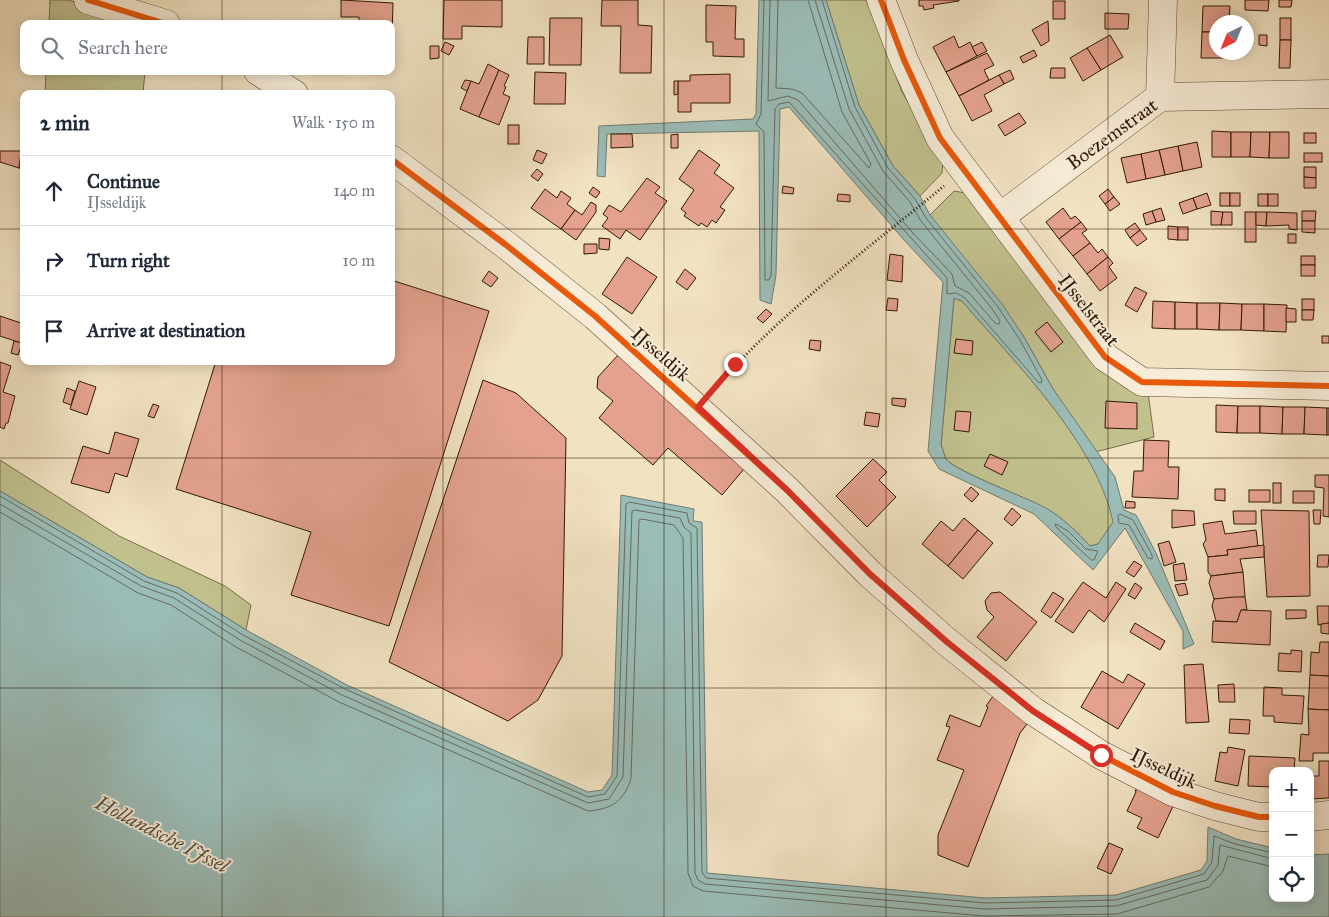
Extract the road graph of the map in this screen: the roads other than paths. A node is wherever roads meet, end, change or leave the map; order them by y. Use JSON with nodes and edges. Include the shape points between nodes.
{"nodes":[{"id":1,"x":88,"y":0,"type":"edge"},
{"id":2,"x":881,"y":0,"type":"edge"},
{"id":3,"x":1163,"y":0,"type":"edge"},
{"id":4,"x":153,"y":20,"type":"edge"},
{"id":5,"x":264,"y":75,"type":"edge"},
{"id":6,"x":288,"y":90,"type":"edge"},
{"id":7,"x":1329,"y":94,"type":"edge"},
{"id":8,"x":1160,"y":98,"type":"junction"},
{"id":9,"x":395,"y":162,"type":"edge"},
{"id":10,"x":1000,"y":217,"type":"junction"},
{"id":11,"x":1329,"y":386,"type":"edge"},
{"id":12,"x":1329,"y":815,"type":"edge"},
{"id":13,"x":1269,"y":817,"type":"edge"},
{"id":14,"x":1314,"y":817,"type":"edge"}],
"edges":[{"from":1,"to":4,"type":"street"},
{"from":2,"to":10,"type":"street","name":"IJsselstraat","via":[[940,138]]},
{"from":3,"to":8,"type":"street"},
{"from":5,"to":6,"type":"street"},
{"from":7,"to":8,"type":"street","name":"Boezemstraat"},
{"from":8,"to":10,"type":"street","name":"Boezemstraat"},
{"from":9,"to":13,"type":"street","name":"IJsseldijk","via":[[595,316],[787,490],[870,574],[947,642],[1033,711],[1101,755],[1173,792],[1215,806]]},
{"from":10,"to":11,"type":"street","name":"IJsselstraat","via":[[1104,357],[1142,382]]},
{"from":12,"to":14,"type":"street"}]}
